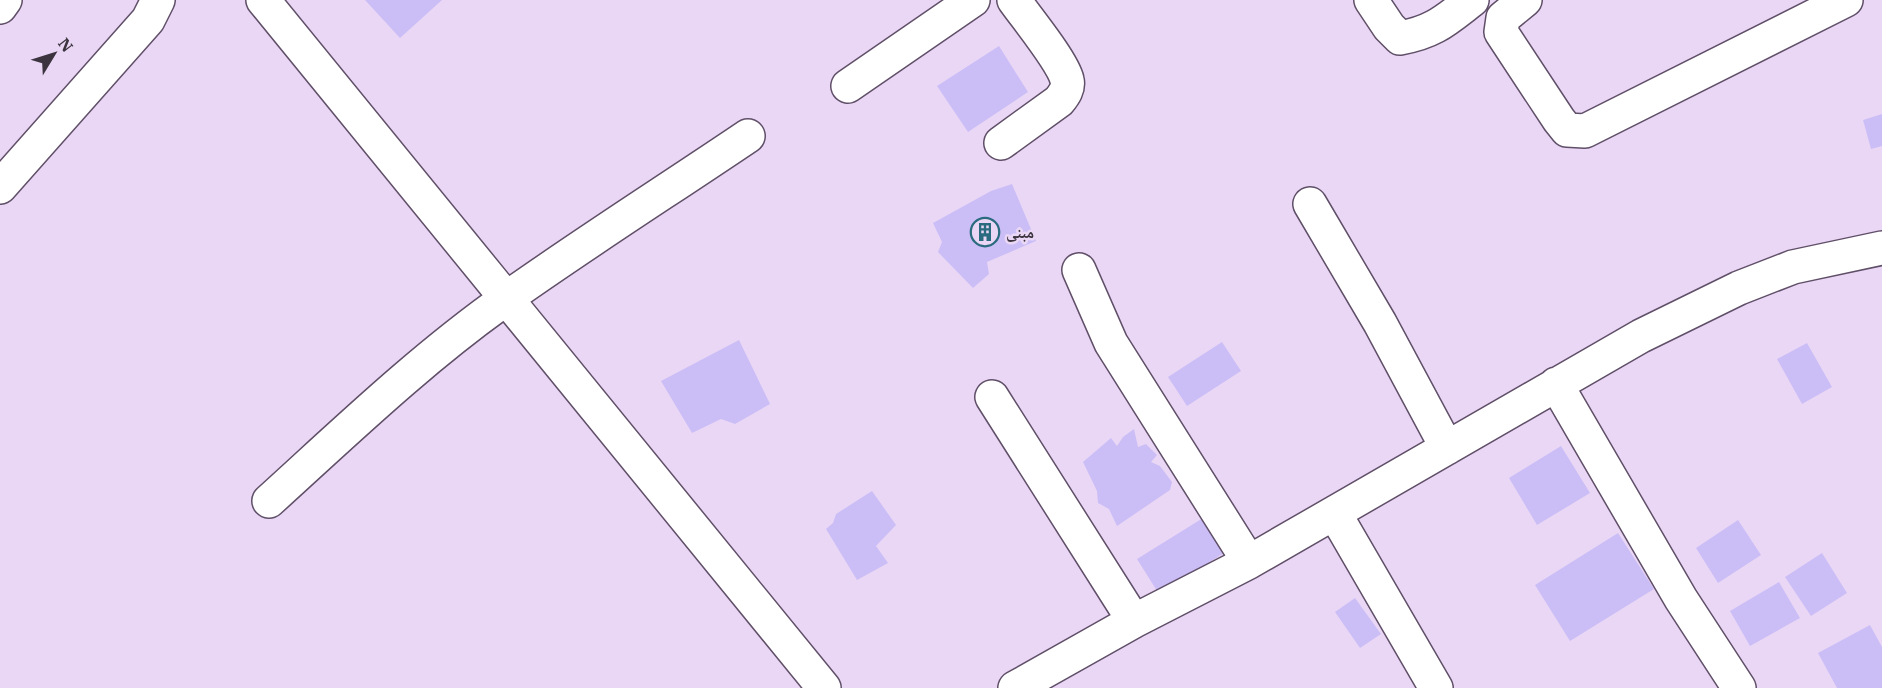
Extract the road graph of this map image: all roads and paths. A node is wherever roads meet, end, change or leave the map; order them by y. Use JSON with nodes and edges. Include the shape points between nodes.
{"nodes":[{"id":1,"x":5,"y":0,"type":"edge"},
{"id":2,"x":158,"y":0,"type":"edge"},
{"id":3,"x":263,"y":0,"type":"edge"},
{"id":4,"x":973,"y":0,"type":"edge"},
{"id":5,"x":1014,"y":0,"type":"edge"},
{"id":6,"x":1371,"y":0,"type":"edge"},
{"id":7,"x":1473,"y":0,"type":"edge"},
{"id":8,"x":1525,"y":0,"type":"edge"},
{"id":9,"x":1846,"y":0,"type":"edge"},
{"id":10,"x":0,"y":7,"type":"edge"},
{"id":11,"x":848,"y":86,"type":"dead end"},
{"id":12,"x":748,"y":136,"type":"dead end"},
{"id":13,"x":1001,"y":142,"type":"dead end"},
{"id":14,"x":0,"y":187,"type":"edge"},
{"id":15,"x":1310,"y":204,"type":"dead end"},
{"id":16,"x":1882,"y":248,"type":"edge"},
{"id":17,"x":1078,"y":270,"type":"dead end"},
{"id":18,"x":506,"y":298,"type":"junction"},
{"id":19,"x":1556,"y":384,"type":"junction"},
{"id":20,"x":992,"y":397,"type":"dead end"},
{"id":21,"x":1447,"y":448,"type":"junction"},
{"id":22,"x":270,"y":501,"type":"dead end"},
{"id":23,"x":1335,"y":514,"type":"junction"},
{"id":24,"x":1249,"y":562,"type":"junction"},
{"id":25,"x":1134,"y":621,"type":"junction"},
{"id":26,"x":824,"y":688,"type":"edge"},
{"id":27,"x":1015,"y":688,"type":"edge"},
{"id":28,"x":1436,"y":688,"type":"edge"},
{"id":29,"x":1739,"y":688,"type":"edge"}],
"edges":[{"from":1,"to":10,"type":"street"},
{"from":2,"to":14,"type":"street","via":[[148,20]]},
{"from":3,"to":18,"type":"street"},
{"from":4,"to":11,"type":"street"},
{"from":5,"to":13,"type":"street","via":[[1068,81],[1059,101]]},
{"from":6,"to":7,"type":"street","via":[[1400,38],[1437,27]]},
{"from":8,"to":9,"type":"street","via":[[1503,18],[1501,32],[1558,120],[1567,130],[1585,131]]},
{"from":12,"to":18,"type":"street"},
{"from":15,"to":21,"type":"street"},
{"from":16,"to":19,"type":"street","via":[[1793,267],[1739,288],[1641,336]]},
{"from":17,"to":24,"type":"street","via":[[1112,343]]},
{"from":18,"to":22,"type":"street","via":[[362,416]]},
{"from":18,"to":26,"type":"street"},
{"from":19,"to":21,"type":"street"},
{"from":19,"to":29,"type":"street","via":[[1681,599]]},
{"from":20,"to":25,"type":"street"},
{"from":21,"to":23,"type":"street"},
{"from":23,"to":24,"type":"street"},
{"from":23,"to":28,"type":"street"},
{"from":24,"to":25,"type":"street"},
{"from":25,"to":27,"type":"street"}]}
